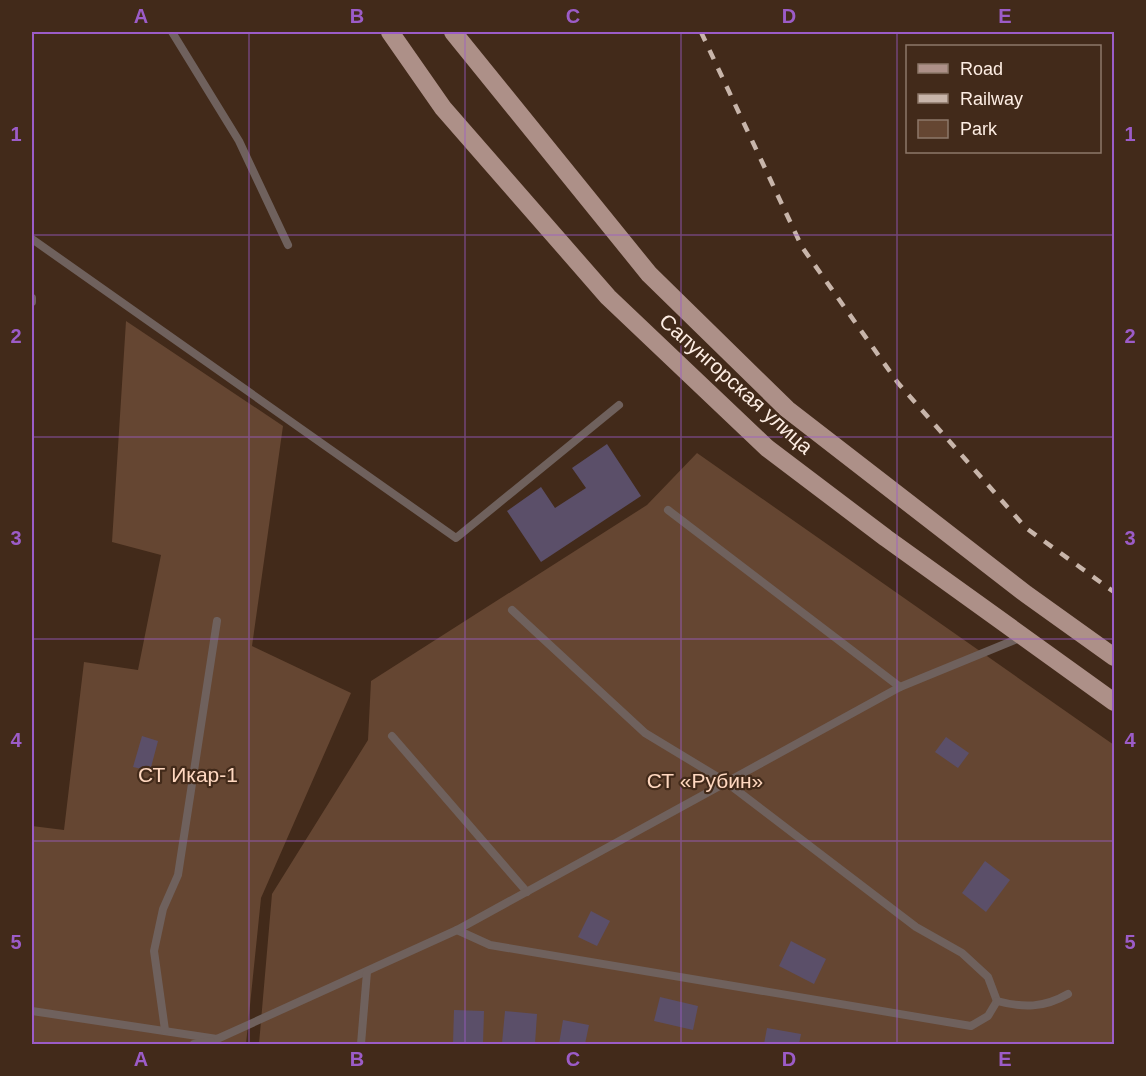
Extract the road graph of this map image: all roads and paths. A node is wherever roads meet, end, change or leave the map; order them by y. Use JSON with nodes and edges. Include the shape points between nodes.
{"nodes":[{"id":1,"x":172,"y":32,"type":"edge"},
{"id":2,"x":390,"y":32,"type":"edge"},
{"id":3,"x":453,"y":32,"type":"edge"},
{"id":4,"x":32,"y":239,"type":"edge"},
{"id":5,"x":288,"y":245,"type":"dead end"},
{"id":6,"x":619,"y":405,"type":"dead end"},
{"id":7,"x":668,"y":510,"type":"dead end"},
{"id":8,"x":512,"y":610,"type":"dead end"},
{"id":9,"x":217,"y":621,"type":"dead end"},
{"id":10,"x":1023,"y":637,"type":"junction"},
{"id":11,"x":1114,"y":657,"type":"edge"},
{"id":12,"x":900,"y":687,"type":"junction"},
{"id":13,"x":1114,"y":702,"type":"edge"},
{"id":14,"x":392,"y":736,"type":"dead end"},
{"id":15,"x":726,"y":782,"type":"junction"},
{"id":16,"x":527,"y":892,"type":"junction"},
{"id":17,"x":457,"y":930,"type":"junction"},
{"id":18,"x":367,"y":972,"type":"junction"},
{"id":19,"x":1068,"y":994,"type":"dead end"},
{"id":20,"x":997,"y":1001,"type":"junction"},
{"id":21,"x":32,"y":1011,"type":"edge"},
{"id":22,"x":165,"y":1030,"type":"junction"},
{"id":23,"x":217,"y":1040,"type":"junction"},
{"id":24,"x":194,"y":1044,"type":"edge"},
{"id":25,"x":361,"y":1044,"type":"edge"}],
"edges":[{"from":1,"to":5,"type":"lane","via":[[239,141]]},
{"from":2,"to":10,"type":"main road","name":"Сапунгорская улица","via":[[443,108],[608,297],[767,448]]},
{"from":3,"to":11,"type":"main road","name":"Сапунгорская улица","via":[[649,274],[787,409]]},
{"from":4,"to":6,"type":"lane","via":[[456,538]]},
{"from":7,"to":12,"type":"lane"},
{"from":8,"to":15,"type":"lane","via":[[645,733]]},
{"from":9,"to":22,"type":"lane","via":[[178,875],[163,909],[154,951]]},
{"from":10,"to":12,"type":"lane"},
{"from":10,"to":13,"type":"main road","name":"Сапунгорская улица"},
{"from":12,"to":15,"type":"lane"},
{"from":14,"to":16,"type":"lane"},
{"from":15,"to":16,"type":"lane"},
{"from":15,"to":20,"type":"lane","via":[[916,927],[962,953],[988,977]]},
{"from":16,"to":17,"type":"lane"},
{"from":17,"to":18,"type":"lane"},
{"from":17,"to":20,"type":"lane","via":[[490,945],[971,1026],[988,1016]]},
{"from":18,"to":23,"type":"lane"},
{"from":18,"to":25,"type":"lane"},
{"from":19,"to":20,"type":"lane","via":[[1052,1003],[1020,1007]]},
{"from":21,"to":22,"type":"lane"},
{"from":22,"to":23,"type":"lane"},
{"from":23,"to":24,"type":"lane"}]}
